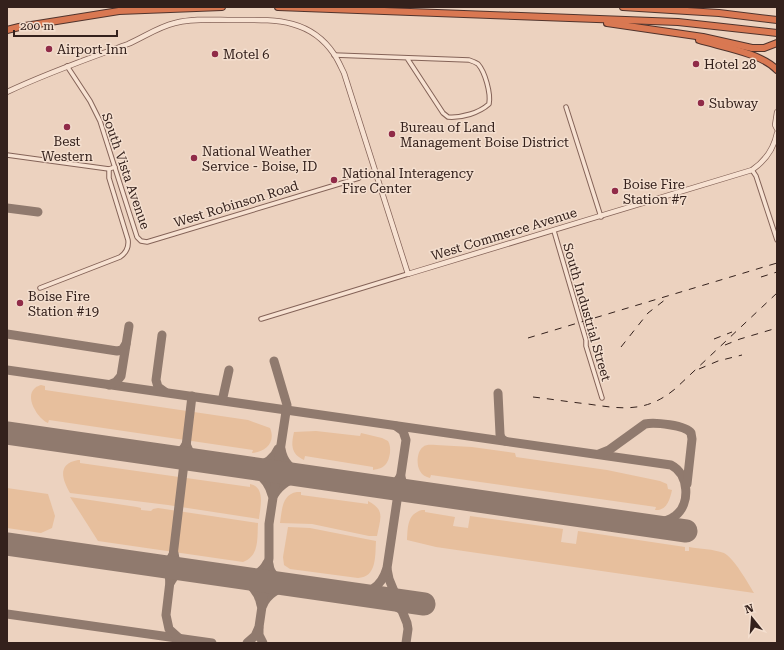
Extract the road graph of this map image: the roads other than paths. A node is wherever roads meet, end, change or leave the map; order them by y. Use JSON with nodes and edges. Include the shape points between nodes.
{"nodes":[{"id":1,"x":222,"y":7,"type":"edge"},
{"id":2,"x":278,"y":7,"type":"edge"},
{"id":3,"x":623,"y":7,"type":"edge"},
{"id":4,"x":528,"y":16,"type":"junction"},
{"id":5,"x":777,"y":20,"type":"edge"},
{"id":6,"x":7,"y":27,"type":"edge"},
{"id":7,"x":19,"y":27,"type":"junction"},
{"id":8,"x":7,"y":30,"type":"edge"},
{"id":9,"x":669,"y":32,"type":"junction"},
{"id":10,"x":777,"y":33,"type":"edge"},
{"id":11,"x":777,"y":43,"type":"edge"},
{"id":12,"x":334,"y":55,"type":"junction"},
{"id":13,"x":407,"y":58,"type":"junction"},
{"id":14,"x":66,"y":66,"type":"junction"},
{"id":15,"x":777,"y":70,"type":"edge"},
{"id":16,"x":7,"y":92,"type":"edge"},
{"id":17,"x":566,"y":107,"type":"dead end"},
{"id":18,"x":777,"y":112,"type":"edge"},
{"id":19,"x":777,"y":129,"type":"edge"},
{"id":20,"x":777,"y":133,"type":"edge"},
{"id":21,"x":7,"y":155,"type":"edge"},
{"id":22,"x":115,"y":167,"type":"junction"},
{"id":23,"x":109,"y":169,"type":"junction"},
{"id":24,"x":752,"y":170,"type":"junction"},
{"id":25,"x":359,"y":178,"type":"dead end"},
{"id":26,"x":601,"y":217,"type":"junction"},
{"id":27,"x":554,"y":230,"type":"junction"},
{"id":28,"x":777,"y":240,"type":"edge"},
{"id":29,"x":141,"y":241,"type":"joint"},
{"id":30,"x":408,"y":274,"type":"junction"},
{"id":31,"x":40,"y":288,"type":"dead end"},
{"id":32,"x":261,"y":319,"type":"dead end"},
{"id":33,"x":602,"y":398,"type":"dead end"}],
"edges":[{"from":1,"to":7,"type":"highway","via":[[125,10]]},
{"from":2,"to":4,"type":"highway"},
{"from":3,"to":5,"type":"highway"},
{"from":4,"to":9,"type":"highway","via":[[617,23]]},
{"from":4,"to":10,"type":"highway","via":[[678,22]]},
{"from":6,"to":7,"type":"highway"},
{"from":7,"to":8,"type":"highway"},
{"from":9,"to":11,"type":"highway","via":[[752,48]]},
{"from":9,"to":15,"type":"highway","via":[[739,51]]},
{"from":12,"to":13,"type":"street"},
{"from":12,"to":14,"type":"street","via":[[323,41],[289,22],[197,20],[169,24],[135,41]]},
{"from":12,"to":30,"type":"street","via":[[344,73]]},
{"from":13,"to":13,"type":"street","via":[[448,117],[483,109],[489,104],[490,95],[477,63],[469,60]]},
{"from":14,"to":16,"type":"street"},
{"from":14,"to":22,"type":"street","name":"South Vista Avenue","via":[[93,106],[105,133]]},
{"from":17,"to":26,"type":"street"},
{"from":18,"to":19,"type":"street"},
{"from":20,"to":24,"type":"street","via":[[772,149]]},
{"from":21,"to":23,"type":"street"},
{"from":22,"to":23,"type":"street"},
{"from":22,"to":29,"type":"street","name":"South Vista Avenue","via":[[137,237]]},
{"from":23,"to":31,"type":"street","via":[[109,178],[128,240],[128,249],[120,257]]},
{"from":24,"to":26,"type":"street","name":"West Commerce Avenue"},
{"from":24,"to":28,"type":"street"},
{"from":25,"to":29,"type":"street","name":"West Robinson Road","via":[[147,242]]},
{"from":26,"to":27,"type":"street","name":"West Commerce Avenue"},
{"from":27,"to":30,"type":"street","name":"West Commerce Avenue"},
{"from":27,"to":33,"type":"street","name":"South Industrial Street"},
{"from":30,"to":32,"type":"street","name":"West Commerce Avenue"}]}
